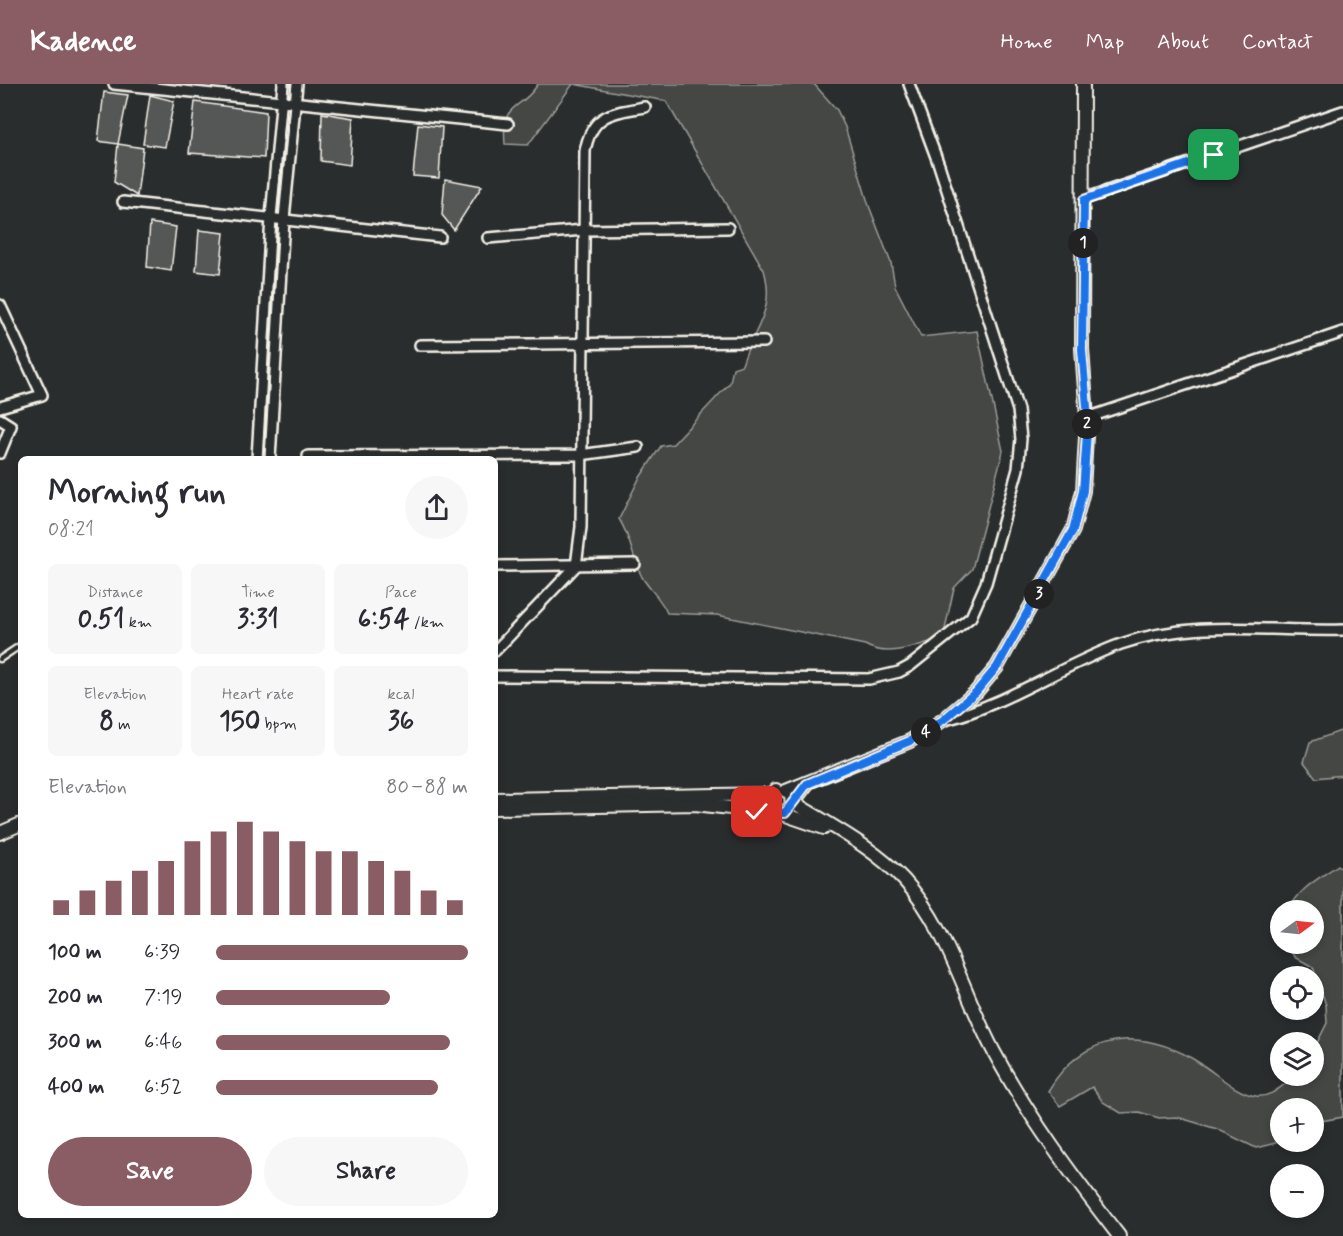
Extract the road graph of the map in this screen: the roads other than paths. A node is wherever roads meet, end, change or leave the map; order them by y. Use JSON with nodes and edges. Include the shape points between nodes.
{"nodes":[{"id":1,"x":114,"y":84,"type":"edge"},
{"id":2,"x":283,"y":84,"type":"edge"},
{"id":3,"x":297,"y":84,"type":"edge"},
{"id":4,"x":909,"y":84,"type":"edge"},
{"id":5,"x":1083,"y":84,"type":"edge"},
{"id":6,"x":281,"y":99,"type":"junction"},
{"id":7,"x":295,"y":102,"type":"junction"},
{"id":8,"x":645,"y":106,"type":"dead end"},
{"id":9,"x":1343,"y":111,"type":"edge"},
{"id":10,"x":508,"y":124,"type":"dead end"},
{"id":11,"x":1084,"y":200,"type":"junction"},
{"id":12,"x":123,"y":202,"type":"dead end"},
{"id":13,"x":271,"y":218,"type":"junction"},
{"id":14,"x":284,"y":219,"type":"junction"},
{"id":15,"x":728,"y":228,"type":"dead end"},
{"id":16,"x":584,"y":230,"type":"junction"},
{"id":17,"x":440,"y":237,"type":"dead end"},
{"id":18,"x":488,"y":238,"type":"dead end"},
{"id":19,"x":267,"y":280,"type":"junction"},
{"id":20,"x":281,"y":282,"type":"junction"},
{"id":21,"x":0,"y":305,"type":"edge"},
{"id":22,"x":266,"y":310,"type":"junction"},
{"id":23,"x":280,"y":311,"type":"junction"},
{"id":24,"x":1343,"y":332,"type":"edge"},
{"id":25,"x":583,"y":342,"type":"junction"},
{"id":26,"x":764,"y":342,"type":"dead end"},
{"id":27,"x":420,"y":345,"type":"dead end"},
{"id":28,"x":262,"y":390,"type":"junction"},
{"id":29,"x":275,"y":391,"type":"junction"},
{"id":30,"x":0,"y":407,"type":"edge"},
{"id":31,"x":1088,"y":418,"type":"junction"},
{"id":32,"x":0,"y":419,"type":"edge"},
{"id":33,"x":638,"y":447,"type":"dead end"},
{"id":34,"x":0,"y":453,"type":"edge"},
{"id":35,"x":580,"y":455,"type":"junction"},
{"id":36,"x":257,"y":456,"type":"edge"},
{"id":37,"x":270,"y":456,"type":"edge"},
{"id":38,"x":308,"y":456,"type":"dead end"},
{"id":39,"x":635,"y":564,"type":"dead end"},
{"id":40,"x":498,"y":566,"type":"edge"},
{"id":41,"x":576,"y":566,"type":"junction"},
{"id":42,"x":1343,"y":630,"type":"edge"},
{"id":43,"x":18,"y":647,"type":"edge"},
{"id":44,"x":498,"y":648,"type":"edge"},
{"id":45,"x":0,"y":659,"type":"edge"},
{"id":46,"x":498,"y":676,"type":"edge"},
{"id":47,"x":943,"y":720,"type":"junction"},
{"id":48,"x":807,"y":784,"type":"junction"},
{"id":49,"x":786,"y":790,"type":"junction"},
{"id":50,"x":770,"y":794,"type":"junction"},
{"id":51,"x":498,"y":799,"type":"edge"},
{"id":52,"x":792,"y":802,"type":"junction"},
{"id":53,"x":498,"y":808,"type":"edge"},
{"id":54,"x":778,"y":813,"type":"junction"},
{"id":55,"x":18,"y":820,"type":"edge"},
{"id":56,"x":18,"y":825,"type":"edge"},
{"id":57,"x":4,"y":831,"type":"edge"},
{"id":58,"x":845,"y":835,"type":"junction"},
{"id":59,"x":1119,"y":1236,"type":"edge"}],
"edges":[{"from":1,"to":6,"type":"street"},
{"from":2,"to":6,"type":"street"},
{"from":3,"to":7,"type":"street"},
{"from":4,"to":46,"type":"street","via":[[1018,410],[1018,469],[986,583],[971,617],[910,666],[869,679]]},
{"from":5,"to":11,"type":"street"},
{"from":6,"to":7,"type":"street"},
{"from":6,"to":13,"type":"street"},
{"from":7,"to":10,"type":"street"},
{"from":7,"to":14,"type":"street"},
{"from":8,"to":16,"type":"street","via":[[599,119],[592,128],[585,151]]},
{"from":9,"to":11,"type":"street"},
{"from":11,"to":31,"type":"street","via":[[1082,350]]},
{"from":12,"to":13,"type":"street"},
{"from":13,"to":14,"type":"street"},
{"from":13,"to":19,"type":"street"},
{"from":14,"to":17,"type":"street"},
{"from":14,"to":20,"type":"street"},
{"from":15,"to":16,"type":"street"},
{"from":16,"to":18,"type":"street"},
{"from":16,"to":25,"type":"street"},
{"from":19,"to":20,"type":"street"},
{"from":19,"to":22,"type":"street"},
{"from":20,"to":23,"type":"street"},
{"from":21,"to":30,"type":"street","via":[[42,396]]},
{"from":22,"to":23,"type":"street"},
{"from":22,"to":28,"type":"street"},
{"from":23,"to":29,"type":"street"},
{"from":24,"to":31,"type":"street"},
{"from":25,"to":26,"type":"street"},
{"from":25,"to":27,"type":"street"},
{"from":25,"to":35,"type":"street"},
{"from":28,"to":29,"type":"street"},
{"from":28,"to":36,"type":"street"},
{"from":29,"to":37,"type":"street"},
{"from":31,"to":47,"type":"street","via":[[1083,491],[1073,530],[997,667],[976,692]]},
{"from":32,"to":34,"type":"street","via":[[11,426]]},
{"from":33,"to":35,"type":"street"},
{"from":35,"to":38,"type":"street"},
{"from":35,"to":41,"type":"street","via":[[581,527]]},
{"from":39,"to":41,"type":"street"},
{"from":40,"to":41,"type":"street"},
{"from":41,"to":44,"type":"street"},
{"from":42,"to":47,"type":"street","via":[[1206,627],[1146,637],[1099,654],[997,704]]},
{"from":43,"to":45,"type":"lane"},
{"from":47,"to":48,"type":"street","via":[[894,748]]},
{"from":48,"to":49,"type":"street"},
{"from":48,"to":52,"type":"street"},
{"from":49,"to":50,"type":"street","via":[[777,789]]},
{"from":49,"to":52,"type":"street"},
{"from":50,"to":51,"type":"street"},
{"from":50,"to":54,"type":"street","via":[[768,804]]},
{"from":52,"to":54,"type":"street","via":[[788,811]]},
{"from":52,"to":58,"type":"street"},
{"from":53,"to":54,"type":"street","via":[[695,804]]},
{"from":54,"to":58,"type":"street"},
{"from":55,"to":57,"type":"street"},
{"from":56,"to":57,"type":"street"},
{"from":58,"to":59,"type":"street","via":[[873,851],[916,895],[1012,1084],[1073,1176]]}]}
